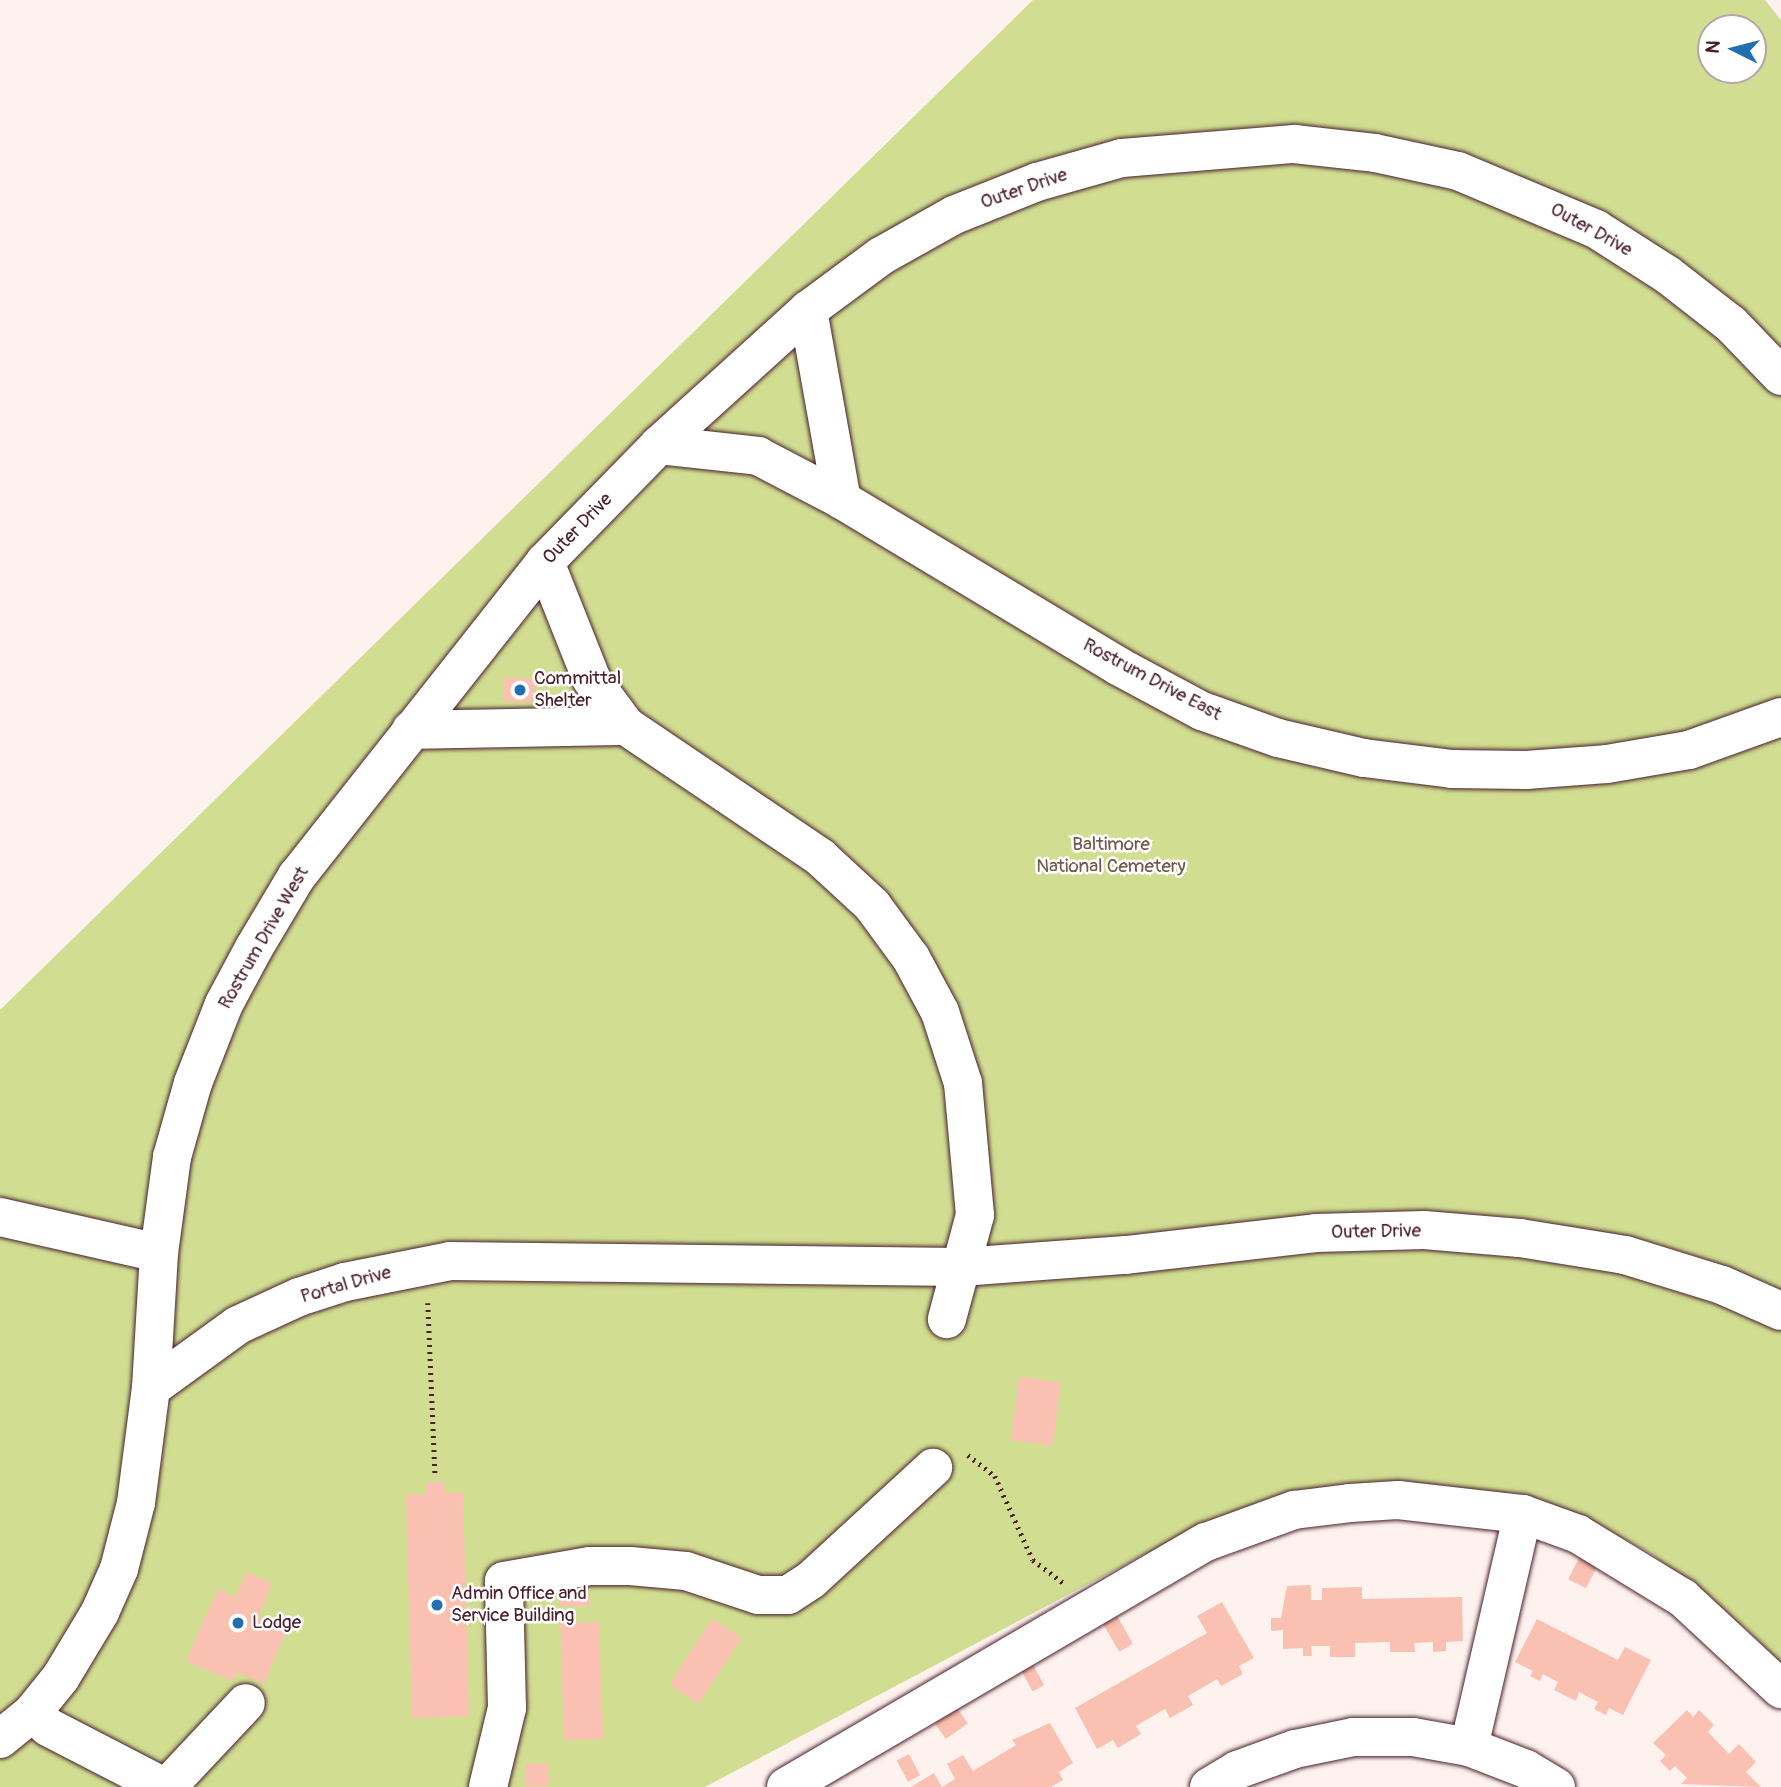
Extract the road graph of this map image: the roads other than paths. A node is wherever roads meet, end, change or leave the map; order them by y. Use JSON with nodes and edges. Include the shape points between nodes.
{"nodes":[{"id":1,"x":808,"y":310,"type":"junction"},
{"id":2,"x":1781,"y":376,"type":"edge"},
{"id":3,"x":659,"y":445,"type":"junction"},
{"id":4,"x":842,"y":499,"type":"junction"},
{"id":5,"x":545,"y":562,"type":"junction"},
{"id":6,"x":1781,"y":717,"type":"edge"},
{"id":7,"x":626,"y":726,"type":"junction"},
{"id":8,"x":411,"y":730,"type":"junction"},
{"id":9,"x":0,"y":1217,"type":"edge"},
{"id":10,"x":159,"y":1253,"type":"junction"},
{"id":11,"x":961,"y":1267,"type":"junction"},
{"id":12,"x":1781,"y":1311,"type":"edge"},
{"id":13,"x":947,"y":1320,"type":"dead end"},
{"id":14,"x":151,"y":1388,"type":"junction"},
{"id":15,"x":949,"y":1461,"type":"road end"},
{"id":16,"x":1523,"y":1514,"type":"junction"},
{"id":17,"x":1781,"y":1689,"type":"edge"},
{"id":18,"x":246,"y":1703,"type":"dead end"},
{"id":19,"x":32,"y":1713,"type":"junction"},
{"id":20,"x":0,"y":1740,"type":"edge"},
{"id":21,"x":1469,"y":1747,"type":"junction"},
{"id":22,"x":165,"y":1787,"type":"edge"},
{"id":23,"x":488,"y":1787,"type":"edge"},
{"id":24,"x":786,"y":1787,"type":"edge"},
{"id":25,"x":1209,"y":1787,"type":"edge"},
{"id":26,"x":1556,"y":1787,"type":"edge"}],
"edges":[{"from":1,"to":2,"type":"street","name":"Outer Drive","via":[[881,256],[954,215],[1037,182],[1122,158],[1294,144],[1376,153],[1458,171],[1596,229],[1668,275],[1731,324]]},
{"from":1,"to":3,"type":"street","name":"Outer Drive"},
{"from":1,"to":4,"type":"street"},
{"from":3,"to":4,"type":"street","name":"Rostrum Drive East","via":[[758,456]]},
{"from":3,"to":5,"type":"street","name":"Outer Drive"},
{"from":4,"to":6,"type":"street","name":"Rostrum Drive East","via":[[1118,666],[1202,711],[1278,738],[1351,755],[1452,769],[1607,764],[1689,750]]},
{"from":5,"to":7,"type":"street","via":[[592,680]]},
{"from":5,"to":8,"type":"street","name":"Outer Drive"},
{"from":7,"to":8,"type":"street"},
{"from":7,"to":11,"type":"street","via":[[820,857],[872,905],[911,958],[940,1012],[963,1083],[975,1215]]},
{"from":8,"to":10,"type":"street","name":"Rostrum Drive West","via":[[297,876],[224,1004],[193,1083],[172,1157]]},
{"from":9,"to":10,"type":"street"},
{"from":10,"to":14,"type":"street","name":"Rostrum Drive West"},
{"from":11,"to":12,"type":"street","name":"Outer Drive","via":[[1126,1255],[1316,1233],[1424,1230],[1520,1238],[1625,1255],[1722,1285]]},
{"from":11,"to":13,"type":"street"},
{"from":11,"to":14,"type":"street","name":"Portal Drive","via":[[506,1260],[426,1265],[299,1297],[238,1325]]},
{"from":14,"to":19,"type":"street","via":[[136,1503],[119,1569],[78,1651]]},
{"from":15,"to":23,"type":"street","via":[[788,1595],[758,1595],[686,1571],[642,1567],[590,1566],[504,1581],[507,1708]]},
{"from":16,"to":17,"type":"street","via":[[1577,1534],[1684,1598]]},
{"from":16,"to":21,"type":"street"},
{"from":16,"to":24,"type":"street","via":[[1398,1500],[1294,1510],[1206,1542]]},
{"from":18,"to":22,"type":"street"},
{"from":19,"to":20,"type":"street"},
{"from":19,"to":22,"type":"street","via":[[48,1727]]},
{"from":21,"to":25,"type":"street","via":[[1412,1737],[1353,1737],[1295,1749],[1237,1770]]},
{"from":21,"to":26,"type":"street","via":[[1526,1769]]}]}
